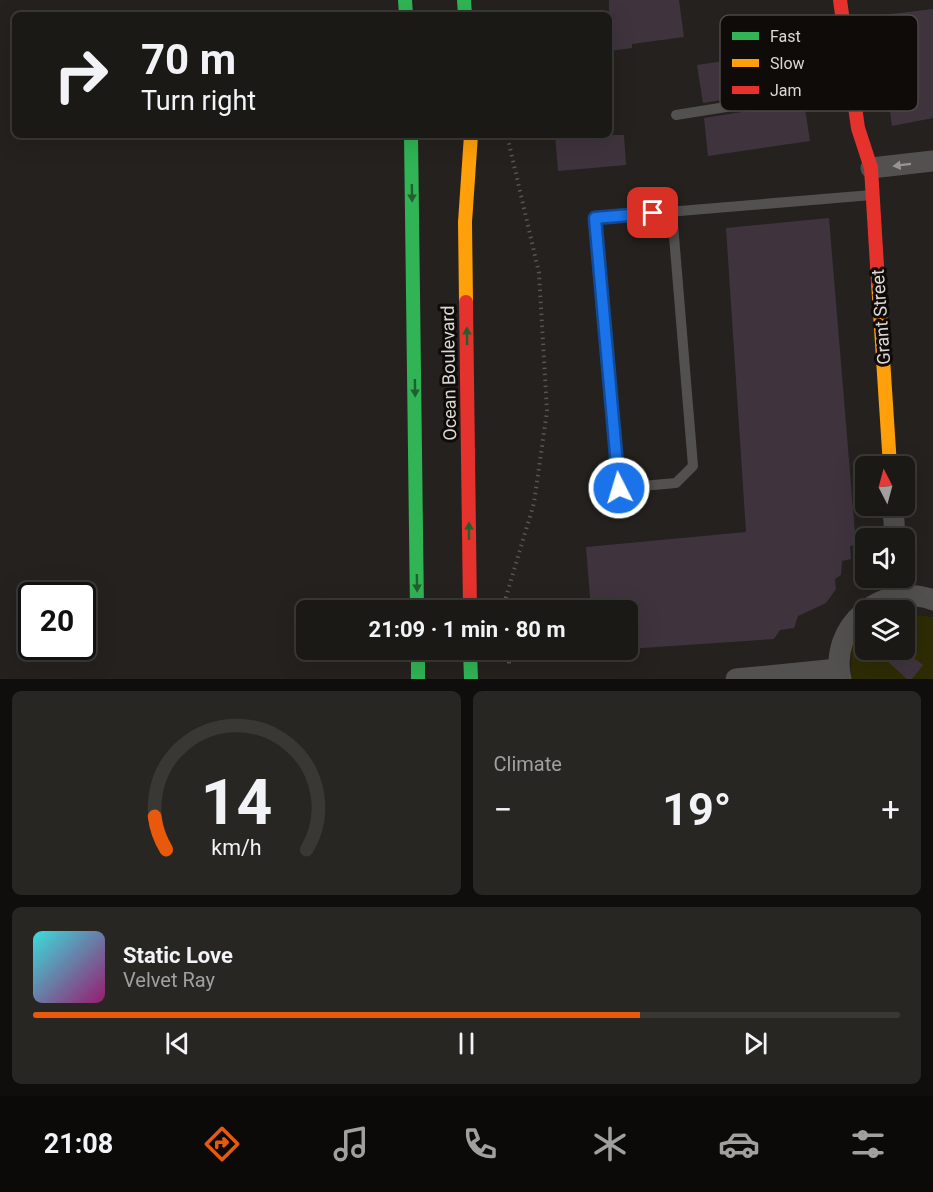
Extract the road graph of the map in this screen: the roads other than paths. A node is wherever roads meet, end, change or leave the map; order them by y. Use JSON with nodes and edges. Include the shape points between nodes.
{"nodes":[{"id":1,"x":840,"y":0,"type":"edge"},
{"id":2,"x":842,"y":15,"type":"edge"},
{"id":3,"x":720,"y":108,"type":"edge"},
{"id":4,"x":855,"y":111,"type":"edge"},
{"id":5,"x":676,"y":115,"type":"dead end"},
{"id":6,"x":411,"y":138,"type":"edge"},
{"id":7,"x":471,"y":138,"type":"edge"},
{"id":8,"x":933,"y":161,"type":"edge"},
{"id":9,"x":871,"y":168,"type":"junction"},
{"id":10,"x":873,"y":195,"type":"junction"},
{"id":11,"x":672,"y":212,"type":"junction"},
{"id":12,"x":889,"y":456,"type":"edge"},
{"id":13,"x":895,"y":588,"type":"edge"},
{"id":14,"x":903,"y":588,"type":"edge"},
{"id":15,"x":417,"y":600,"type":"edge"},
{"id":16,"x":470,"y":600,"type":"edge"},
{"id":17,"x":933,"y":600,"type":"edge"},
{"id":18,"x":418,"y":660,"type":"edge"},
{"id":19,"x":471,"y":660,"type":"edge"},
{"id":20,"x":839,"y":674,"type":"edge"},
{"id":21,"x":418,"y":679,"type":"edge"},
{"id":22,"x":471,"y":679,"type":"edge"},
{"id":23,"x":736,"y":679,"type":"edge"}],
"edges":[{"from":1,"to":2,"type":"main road","name":"Grant Street"},
{"from":3,"to":5,"type":"lane"},
{"from":4,"to":9,"type":"main road","name":"Grant Street"},
{"from":6,"to":15,"type":"main road","name":"Ocean Boulevard","one_way":true},
{"from":16,"to":7,"type":"main road","name":"Ocean Boulevard","one_way":true,"via":[[465,222]]},
{"from":8,"to":9,"type":"street","one_way":true},
{"from":9,"to":10,"type":"main road","name":"Grant Street"},
{"from":10,"to":11,"type":"lane"},
{"from":10,"to":12,"type":"main road","name":"Grant Street"},
{"from":11,"to":11,"type":"lane","via":[[595,218],[619,488],[675,483],[693,466]]},
{"from":13,"to":20,"type":"street","via":[[861,612],[844,638]]},
{"from":14,"to":17,"type":"street"},
{"from":18,"to":21,"type":"main road"},
{"from":19,"to":22,"type":"main road"},
{"from":20,"to":23,"type":"street"}]}
